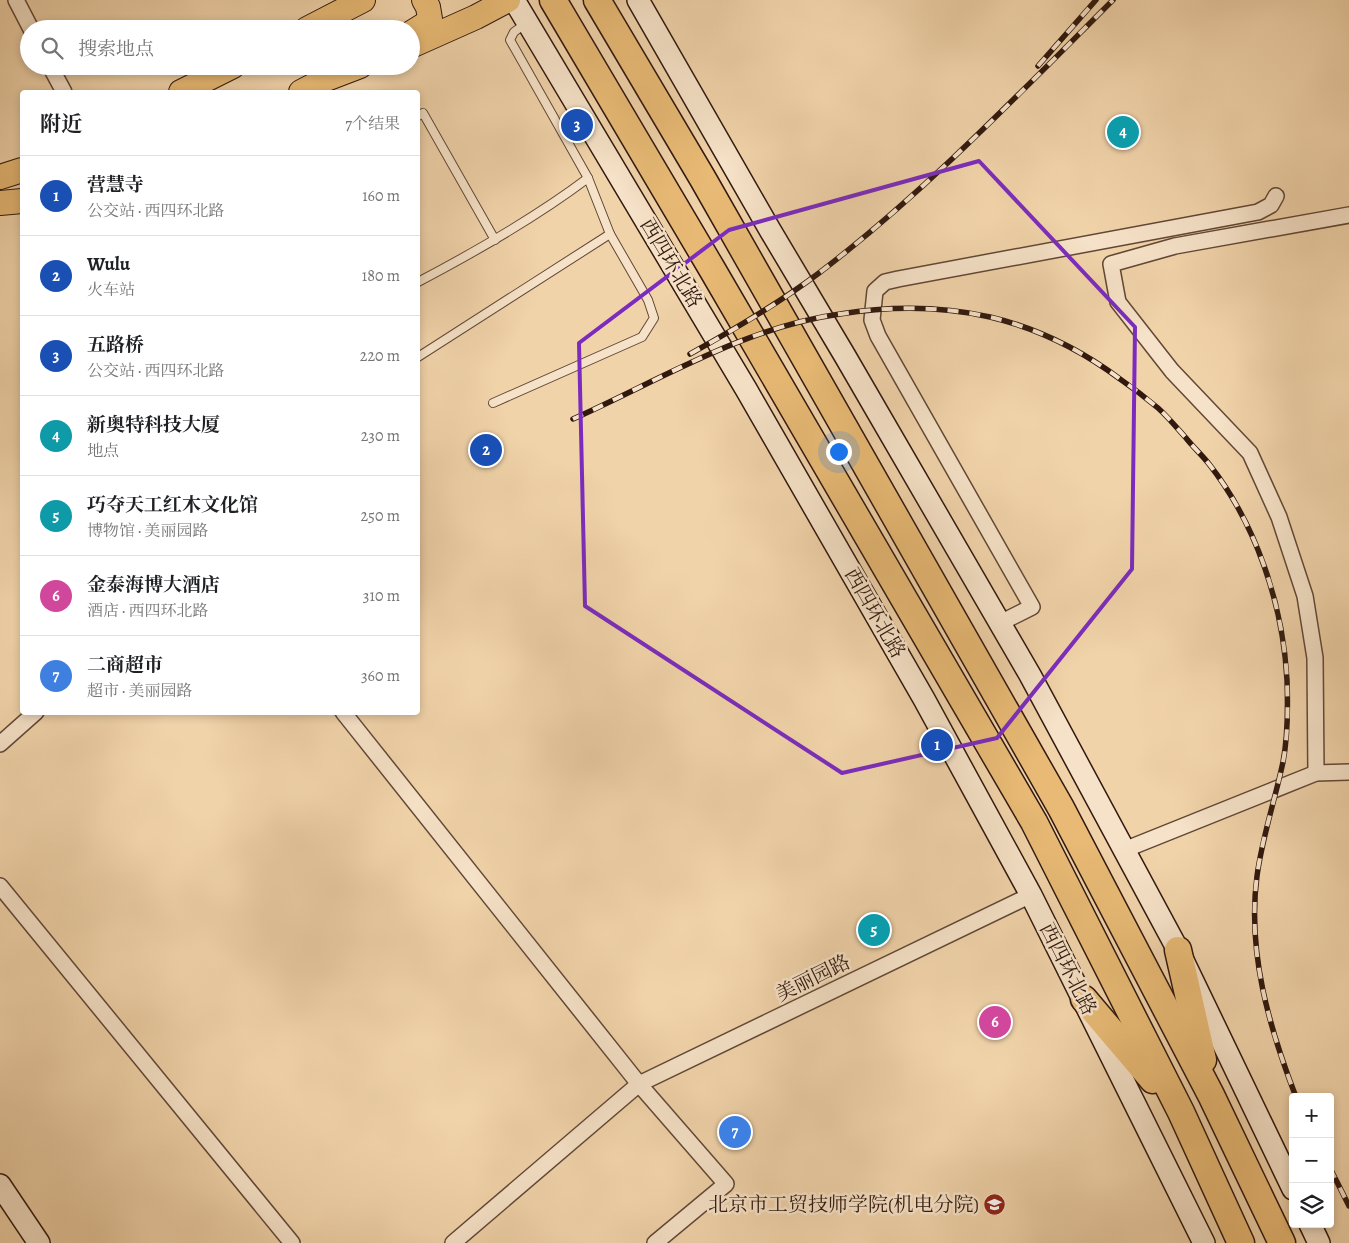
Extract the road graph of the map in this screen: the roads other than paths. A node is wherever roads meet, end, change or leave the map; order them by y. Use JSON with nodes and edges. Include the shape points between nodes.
{"nodes":[{"id":1,"x":16,"y":0,"type":"edge"},
{"id":2,"x":424,"y":0,"type":"edge"},
{"id":3,"x":508,"y":0,"type":"edge"},
{"id":4,"x":514,"y":0,"type":"edge"},
{"id":5,"x":553,"y":0,"type":"edge"},
{"id":6,"x":597,"y":0,"type":"edge"},
{"id":7,"x":638,"y":0,"type":"edge"},
{"id":8,"x":362,"y":2,"type":"edge"},
{"id":9,"x":26,"y":20,"type":"edge"},
{"id":10,"x":325,"y":20,"type":"edge"},
{"id":11,"x":527,"y":23,"type":"junction"},
{"id":12,"x":420,"y":27,"type":"edge"},
{"id":13,"x":420,"y":42,"type":"edge"},
{"id":14,"x":55,"y":75,"type":"edge"},
{"id":15,"x":215,"y":75,"type":"edge"},
{"id":16,"x":335,"y":75,"type":"edge"},
{"id":17,"x":341,"y":75,"type":"edge"},
{"id":18,"x":315,"y":87,"type":"edge"},
{"id":19,"x":63,"y":90,"type":"edge"},
{"id":20,"x":185,"y":90,"type":"edge"},
{"id":21,"x":420,"y":115,"type":"edge"},
{"id":22,"x":20,"y":171,"type":"edge"},
{"id":23,"x":0,"y":177,"type":"edge"},
{"id":24,"x":588,"y":178,"type":"junction"},
{"id":25,"x":1276,"y":196,"type":"dead end"},
{"id":26,"x":20,"y":201,"type":"edge"},
{"id":27,"x":0,"y":203,"type":"edge"},
{"id":28,"x":1349,"y":215,"type":"edge"},
{"id":29,"x":610,"y":234,"type":"junction"},
{"id":30,"x":495,"y":240,"type":"junction"},
{"id":31,"x":420,"y":281,"type":"edge"},
{"id":32,"x":420,"y":356,"type":"edge"},
{"id":33,"x":493,"y":403,"type":"dead end"},
{"id":34,"x":1000,"y":624,"type":"junction"},
{"id":35,"x":33,"y":715,"type":"edge"},
{"id":36,"x":344,"y":715,"type":"edge"},
{"id":37,"x":0,"y":744,"type":"edge"},
{"id":38,"x":1349,"y":772,"type":"edge"},
{"id":39,"x":1316,"y":774,"type":"junction"},
{"id":40,"x":1124,"y":850,"type":"junction"},
{"id":41,"x":0,"y":886,"type":"edge"},
{"id":42,"x":1031,"y":895,"type":"junction"},
{"id":43,"x":1178,"y":950,"type":"junction"},
{"id":44,"x":1084,"y":999,"type":"junction"},
{"id":45,"x":639,"y":1084,"type":"junction"},
{"id":46,"x":1210,"y":1095,"type":"junction"},
{"id":47,"x":1181,"y":1112,"type":"junction"},
{"id":48,"x":1290,"y":1183,"type":"edge"},
{"id":49,"x":0,"y":1185,"type":"edge"},
{"id":50,"x":1312,"y":1228,"type":"edge"},
{"id":51,"x":39,"y":1243,"type":"edge"},
{"id":52,"x":292,"y":1243,"type":"edge"},
{"id":53,"x":453,"y":1243,"type":"edge"},
{"id":54,"x":655,"y":1243,"type":"edge"},
{"id":55,"x":1204,"y":1243,"type":"edge"},
{"id":56,"x":1241,"y":1243,"type":"edge"},
{"id":57,"x":1282,"y":1243,"type":"edge"},
{"id":58,"x":1319,"y":1243,"type":"edge"}],
"edges":[{"from":1,"to":9,"type":"street"},
{"from":2,"to":12,"type":"main road","via":[[430,19]]},
{"from":3,"to":13,"type":"main road"},
{"from":4,"to":11,"type":"street","name":"西四环北路"},
{"from":5,"to":47,"type":"highway","name":"西四环北路","via":[[1034,822]]},
{"from":6,"to":46,"type":"highway","via":[[703,179],[1061,808]]},
{"from":7,"to":34,"type":"street"},
{"from":8,"to":10,"type":"main road"},
{"from":11,"to":24,"type":"lane","via":[[514,32],[510,40]]},
{"from":11,"to":42,"type":"street","name":"西四环北路","via":[[746,389],[924,699]]},
{"from":14,"to":19,"type":"street"},
{"from":15,"to":20,"type":"main road"},
{"from":16,"to":18,"type":"main road"},
{"from":17,"to":18,"type":"main road"},
{"from":21,"to":30,"type":"lane","via":[[423,113]]},
{"from":22,"to":23,"type":"main road"},
{"from":24,"to":29,"type":"lane"},
{"from":24,"to":30,"type":"lane"},
{"from":25,"to":34,"type":"street","via":[[1271,205],[1258,212],[898,279],[885,282],[875,291],[872,320],[878,336],[1032,608]]},
{"from":26,"to":27,"type":"main road"},
{"from":28,"to":39,"type":"street","via":[[1175,246],[1111,264],[1118,302],[1172,371],[1250,454],[1279,517],[1305,596],[1315,658]]},
{"from":29,"to":32,"type":"lane"},
{"from":29,"to":33,"type":"lane","via":[[648,300],[654,318],[642,337]]},
{"from":30,"to":31,"type":"lane"},
{"from":34,"to":40,"type":"street"},
{"from":35,"to":37,"type":"street"},
{"from":36,"to":45,"type":"street"},
{"from":38,"to":39,"type":"street"},
{"from":39,"to":40,"type":"street"},
{"from":40,"to":43,"type":"street"},
{"from":41,"to":52,"type":"street"},
{"from":42,"to":44,"type":"street","name":"西四环北路"},
{"from":42,"to":45,"type":"street","name":"美丽园路"},
{"from":43,"to":46,"type":"highway"},
{"from":43,"to":48,"type":"street"},
{"from":44,"to":47,"type":"highway"},
{"from":44,"to":55,"type":"street","name":"西四环北路"},
{"from":45,"to":53,"type":"street","name":"美丽园路"},
{"from":45,"to":54,"type":"street","via":[[726,1184]]},
{"from":46,"to":57,"type":"highway"},
{"from":47,"to":56,"type":"highway","name":"西四环北路"},
{"from":49,"to":51,"type":"street"},
{"from":50,"to":58,"type":"street"}]}
